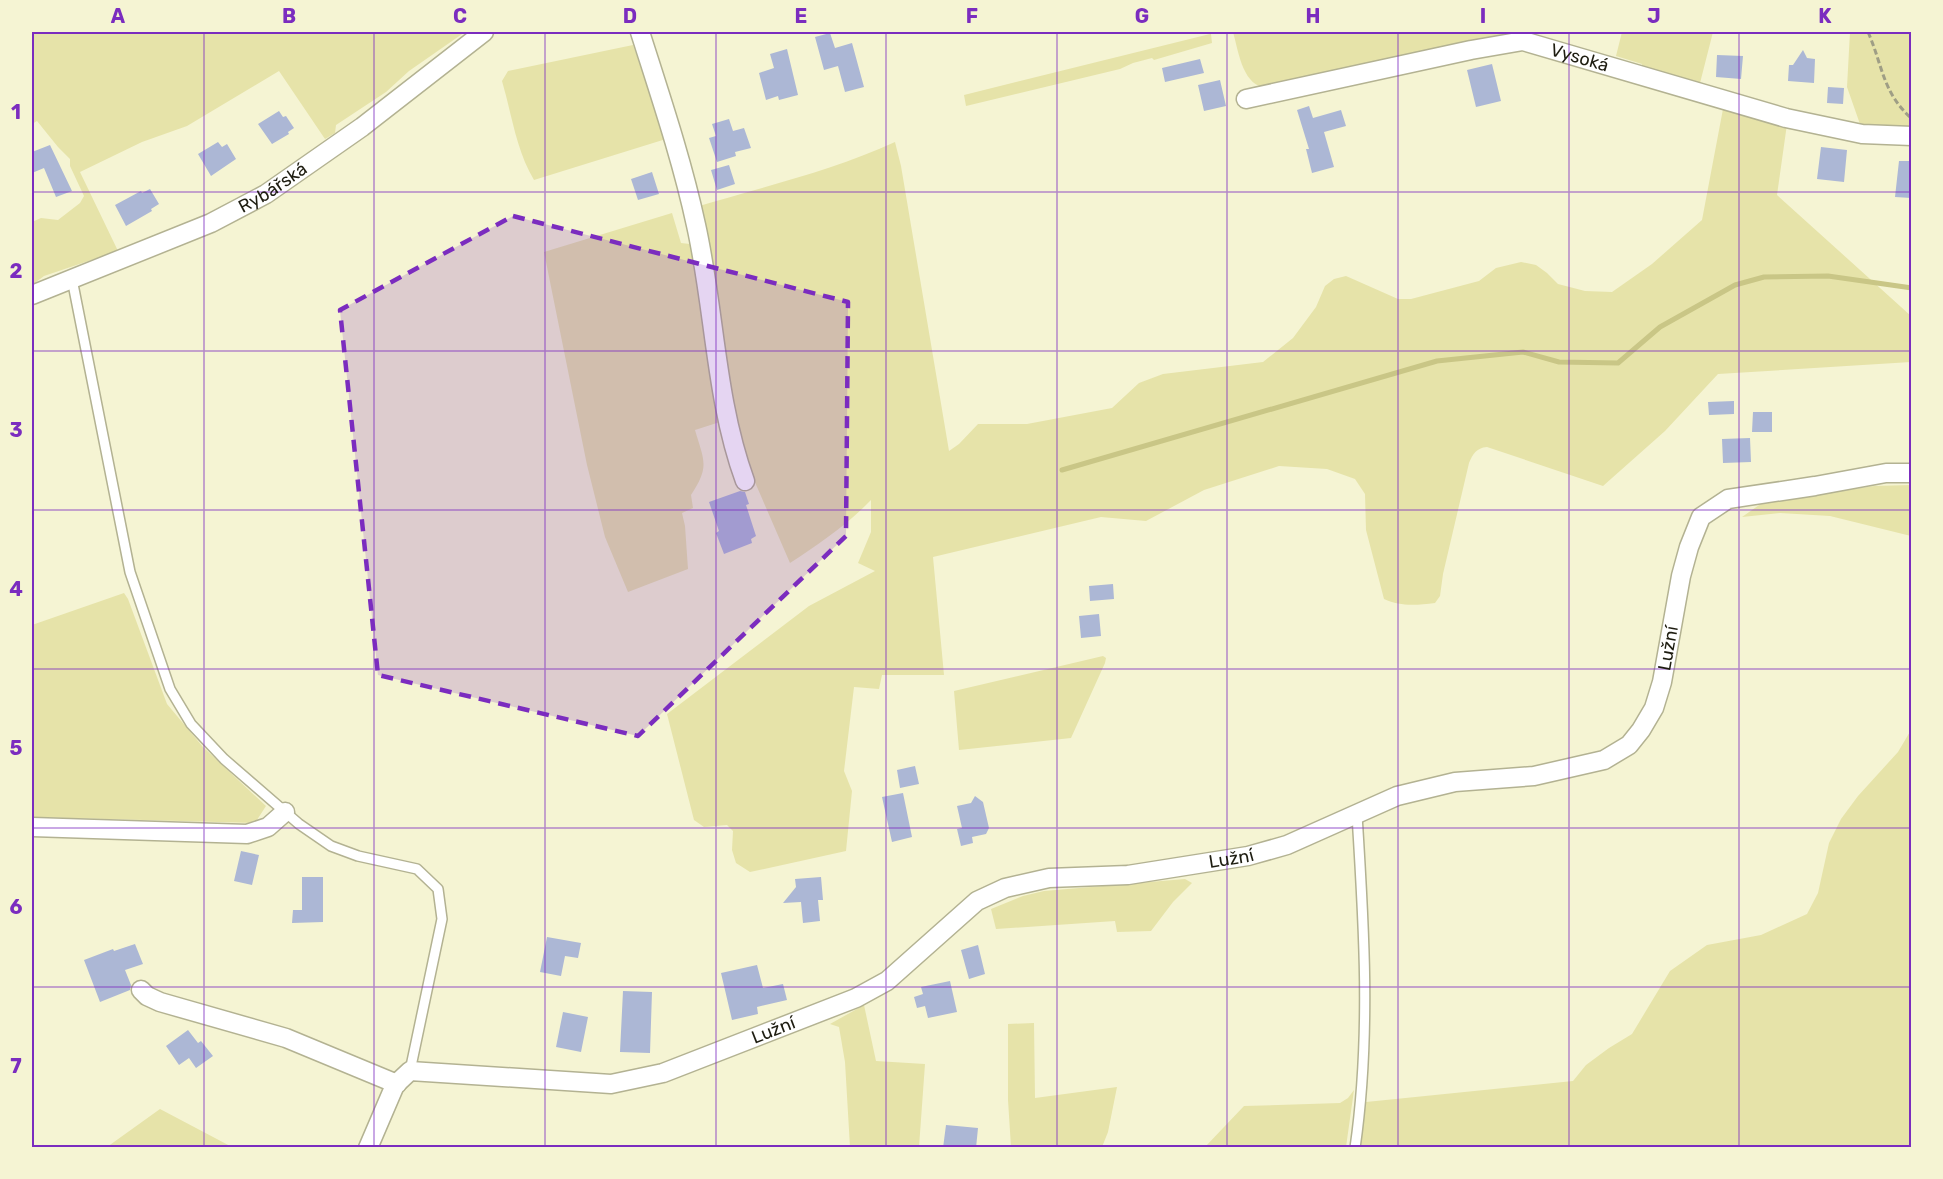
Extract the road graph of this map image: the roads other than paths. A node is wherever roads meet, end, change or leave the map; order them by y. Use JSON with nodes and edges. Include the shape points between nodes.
{"nodes":[{"id":1,"x":484,"y":32,"type":"edge"},
{"id":2,"x":640,"y":32,"type":"edge"},
{"id":3,"x":1523,"y":36,"type":"edge"},
{"id":4,"x":1246,"y":99,"type":"dead end"},
{"id":5,"x":1911,"y":136,"type":"edge"},
{"id":6,"x":72,"y":279,"type":"junction"},
{"id":7,"x":32,"y":295,"type":"edge"},
{"id":8,"x":1911,"y":473,"type":"edge"},
{"id":9,"x":745,"y":481,"type":"dead end"},
{"id":10,"x":285,"y":812,"type":"junction"},
{"id":11,"x":1357,"y":815,"type":"junction"},
{"id":12,"x":32,"y":827,"type":"edge"},
{"id":13,"x":141,"y":990,"type":"dead end"},
{"id":14,"x":404,"y":1078,"type":"junction"},
{"id":15,"x":368,"y":1148,"type":"edge"},
{"id":16,"x":1355,"y":1148,"type":"edge"}],
"edges":[{"from":1,"to":6,"type":"street","name":"Rybářská","via":[[362,127],[266,194],[211,223]]},
{"from":2,"to":9,"type":"street","via":[[696,225],[725,414]]},
{"from":3,"to":4,"type":"street","name":"Vysoká"},
{"from":3,"to":5,"type":"street","name":"Vysoká","via":[[1786,118],[1862,134]]},
{"from":6,"to":7,"type":"street","name":"Rybářská"},
{"from":6,"to":10,"type":"lane","via":[[130,572],[170,689],[191,724]]},
{"from":8,"to":11,"type":"street","name":"Lužní","via":[[1886,473],[1728,499],[1701,518],[1681,576],[1654,708],[1629,745],[1604,759],[1534,776],[1455,782],[1397,796]]},
{"from":10,"to":12,"type":"street","via":[[268,827],[247,834]]},
{"from":10,"to":14,"type":"lane","via":[[331,846],[417,870],[438,889],[442,919]]},
{"from":11,"to":14,"type":"street","name":"Lužní","via":[[1248,856],[1128,875],[1050,878],[1005,888],[977,901],[887,981],[856,998],[663,1073],[611,1084]]},
{"from":11,"to":16,"type":"lane","via":[[1365,929],[1364,1039]]},
{"from":13,"to":14,"type":"street","name":"Lužní","via":[[160,1002],[286,1038]]},
{"from":14,"to":15,"type":"street","via":[[381,1115]]}]}
